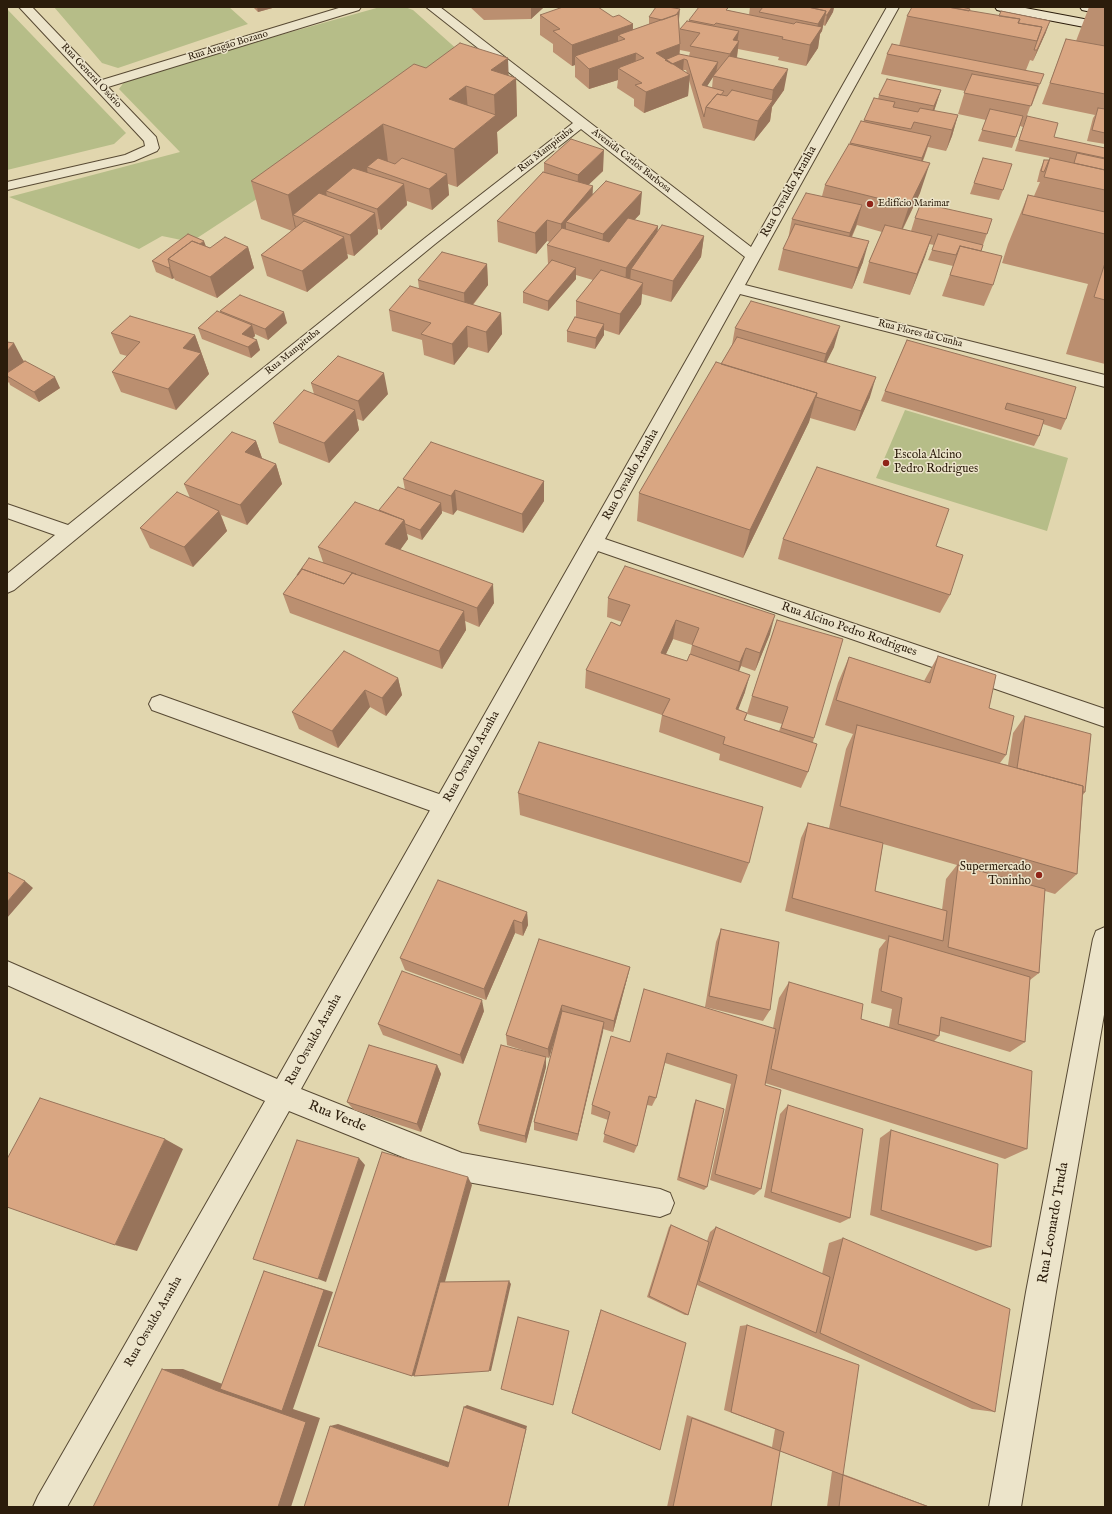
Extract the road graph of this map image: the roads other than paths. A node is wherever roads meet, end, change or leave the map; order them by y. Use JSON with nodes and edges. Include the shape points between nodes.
{"nodes":[{"id":1,"x":25,"y":7,"type":"edge"},
{"id":2,"x":355,"y":7,"type":"edge"},
{"id":3,"x":432,"y":7,"type":"edge"},
{"id":4,"x":893,"y":7,"type":"edge"},
{"id":5,"x":1001,"y":7,"type":"edge"},
{"id":6,"x":1086,"y":7,"type":"edge"},
{"id":7,"x":1105,"y":11,"type":"edge"},
{"id":8,"x":1105,"y":27,"type":"edge"},
{"id":9,"x":100,"y":85,"type":"junction"},
{"id":10,"x":582,"y":122,"type":"junction"},
{"id":11,"x":7,"y":186,"type":"edge"},
{"id":12,"x":754,"y":256,"type":"junction"},
{"id":13,"x":736,"y":288,"type":"junction"},
{"id":14,"x":1105,"y":381,"type":"edge"},
{"id":15,"x":7,"y":511,"type":"edge"},
{"id":16,"x":70,"y":533,"type":"junction"},
{"id":17,"x":593,"y":542,"type":"junction"},
{"id":18,"x":7,"y":585,"type":"edge"},
{"id":19,"x":160,"y":704,"type":"dead end"},
{"id":20,"x":1105,"y":718,"type":"edge"},
{"id":21,"x":445,"y":806,"type":"junction"},
{"id":22,"x":1105,"y":939,"type":"edge"},
{"id":23,"x":7,"y":973,"type":"edge"},
{"id":24,"x":283,"y":1095,"type":"junction"},
{"id":25,"x":660,"y":1203,"type":"dead end"},
{"id":26,"x":50,"y":1507,"type":"edge"},
{"id":27,"x":1005,"y":1507,"type":"edge"}],
"edges":[{"from":1,"to":9,"type":"street","name":"Rua General Osório"},
{"from":2,"to":9,"type":"street","name":"Rua Aragão Bozano"},
{"from":3,"to":10,"type":"street","name":"Avenida Carlos Barbosa"},
{"from":4,"to":12,"type":"street","name":"Rua Osvaldo Aranha"},
{"from":5,"to":8,"type":"street"},
{"from":6,"to":7,"type":"street"},
{"from":9,"to":11,"type":"street","name":"Rua General Osório","via":[[151,140],[152,148],[129,158]]},
{"from":10,"to":12,"type":"street","name":"Avenida Carlos Barbosa"},
{"from":10,"to":16,"type":"street","name":"Rua Mampituba","via":[[430,241]]},
{"from":12,"to":13,"type":"street","name":"Rua Osvaldo Aranha"},
{"from":13,"to":14,"type":"street","name":"Rua Flores da Cunha"},
{"from":13,"to":17,"type":"street","name":"Rua Osvaldo Aranha"},
{"from":15,"to":16,"type":"street"},
{"from":16,"to":18,"type":"street","name":"Rua Mampituba"},
{"from":17,"to":20,"type":"street","name":"Rua Alcino Pedro Rodrigues"},
{"from":17,"to":21,"type":"street","name":"Rua Osvaldo Aranha"},
{"from":19,"to":21,"type":"street"},
{"from":21,"to":24,"type":"street","name":"Rua Osvaldo Aranha"},
{"from":22,"to":27,"type":"street","name":"Rua Leonardo Truda"},
{"from":23,"to":24,"type":"street","name":"Rua Verde"},
{"from":24,"to":25,"type":"street","name":"Rua Verde","via":[[462,1167]]},
{"from":24,"to":26,"type":"street","name":"Rua Osvaldo Aranha"}]}
